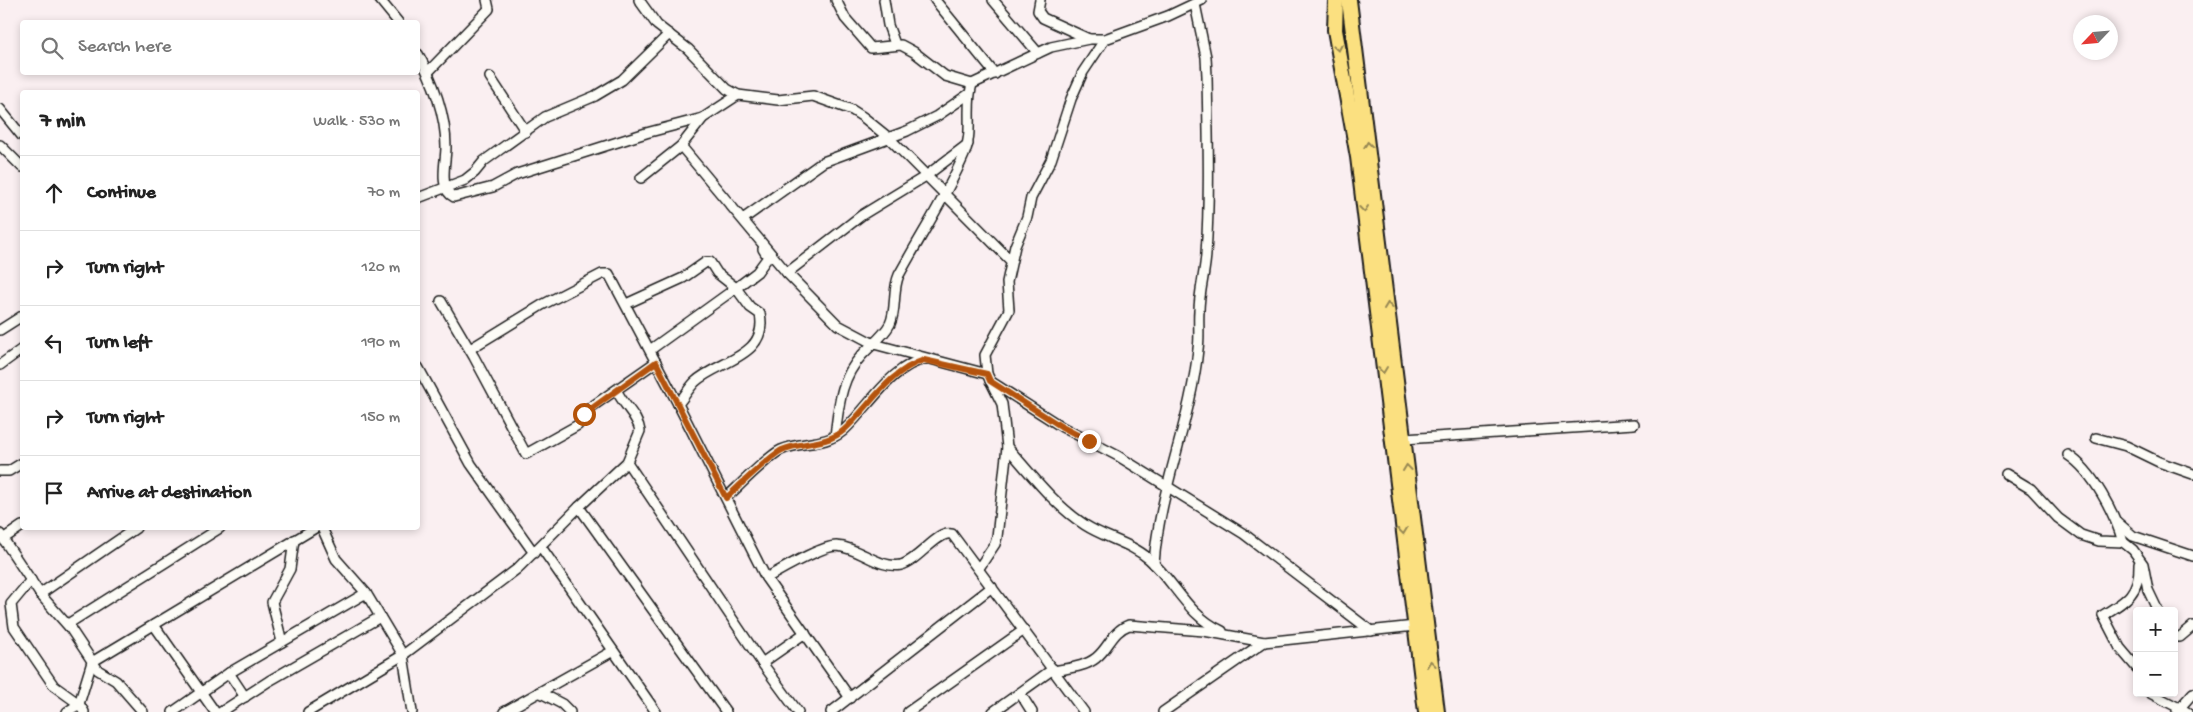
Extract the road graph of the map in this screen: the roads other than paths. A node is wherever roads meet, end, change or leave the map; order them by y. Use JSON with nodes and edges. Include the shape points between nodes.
{"nodes":[{"id":1,"x":380,"y":0,"type":"edge"},
{"id":2,"x":487,"y":0,"type":"edge"},
{"id":3,"x":639,"y":0,"type":"edge"},
{"id":4,"x":836,"y":0,"type":"edge"},
{"id":5,"x":884,"y":0,"type":"edge"},
{"id":6,"x":936,"y":0,"type":"edge"},
{"id":7,"x":993,"y":0,"type":"edge"},
{"id":8,"x":1040,"y":0,"type":"edge"},
{"id":9,"x":1336,"y":0,"type":"edge"},
{"id":10,"x":1349,"y":0,"type":"edge"},
{"id":11,"x":1198,"y":2,"type":"edge"},
{"id":12,"x":396,"y":20,"type":"edge"},
{"id":13,"x":669,"y":34,"type":"junction"},
{"id":14,"x":1106,"y":38,"type":"junction"},
{"id":15,"x":1089,"y":39,"type":"junction"},
{"id":16,"x":895,"y":44,"type":"junction"},
{"id":17,"x":1038,"y":53,"type":"junction"},
{"id":18,"x":420,"y":58,"type":"edge"},
{"id":19,"x":428,"y":72,"type":"junction"},
{"id":20,"x":995,"y":74,"type":"junction"},
{"id":21,"x":490,"y":78,"type":"dead end"},
{"id":22,"x":972,"y":84,"type":"junction"},
{"id":23,"x":969,"y":94,"type":"junction"},
{"id":24,"x":738,"y":95,"type":"junction"},
{"id":25,"x":0,"y":109,"type":"edge"},
{"id":26,"x":703,"y":118,"type":"junction"},
{"id":27,"x":526,"y":132,"type":"junction"},
{"id":28,"x":20,"y":134,"type":"edge"},
{"id":29,"x":888,"y":138,"type":"junction"},
{"id":30,"x":0,"y":144,"type":"edge"},
{"id":31,"x":968,"y":144,"type":"junction"},
{"id":32,"x":681,"y":146,"type":"junction"},
{"id":33,"x":20,"y":165,"type":"edge"},
{"id":34,"x":926,"y":176,"type":"junction"},
{"id":35,"x":641,"y":178,"type":"dead end"},
{"id":36,"x":444,"y":188,"type":"junction"},
{"id":37,"x":946,"y":195,"type":"junction"},
{"id":38,"x":420,"y":197,"type":"edge"},
{"id":39,"x":743,"y":219,"type":"junction"},
{"id":40,"x":752,"y":231,"type":"junction"},
{"id":41,"x":1011,"y":261,"type":"junction"},
{"id":42,"x":787,"y":273,"type":"junction"},
{"id":43,"x":736,"y":288,"type":"junction"},
{"id":44,"x":441,"y":301,"type":"dead end"},
{"id":45,"x":626,"y":304,"type":"junction"},
{"id":46,"x":20,"y":317,"type":"edge"},
{"id":47,"x":0,"y":330,"type":"edge"},
{"id":48,"x":874,"y":344,"type":"junction"},
{"id":49,"x":20,"y":350,"type":"edge"},
{"id":50,"x":470,"y":350,"type":"junction"},
{"id":51,"x":650,"y":350,"type":"junction"},
{"id":52,"x":929,"y":359,"type":"junction"},
{"id":53,"x":656,"y":362,"type":"junction"},
{"id":54,"x":0,"y":365,"type":"edge"},
{"id":55,"x":420,"y":371,"type":"edge"},
{"id":56,"x":988,"y":378,"type":"junction"},
{"id":57,"x":617,"y":391,"type":"junction"},
{"id":58,"x":678,"y":404,"type":"junction"},
{"id":59,"x":1634,"y":424,"type":"dead end"},
{"id":60,"x":835,"y":436,"type":"junction"},
{"id":61,"x":2096,"y":438,"type":"dead end"},
{"id":62,"x":1404,"y":439,"type":"junction"},
{"id":63,"x":1007,"y":447,"type":"junction"},
{"id":64,"x":2068,"y":455,"type":"dead end"},
{"id":65,"x":627,"y":462,"type":"junction"},
{"id":66,"x":20,"y":463,"type":"edge"},
{"id":67,"x":0,"y":471,"type":"edge"},
{"id":68,"x":2006,"y":474,"type":"dead end"},
{"id":69,"x":2193,"y":474,"type":"edge"},
{"id":70,"x":1167,"y":485,"type":"junction"},
{"id":71,"x":726,"y":498,"type":"junction"},
{"id":72,"x":579,"y":507,"type":"junction"},
{"id":73,"x":2117,"y":522,"type":"junction"},
{"id":74,"x":20,"y":527,"type":"edge"},
{"id":75,"x":133,"y":530,"type":"edge"},
{"id":76,"x":217,"y":530,"type":"edge"},
{"id":77,"x":312,"y":530,"type":"edge"},
{"id":78,"x":323,"y":530,"type":"edge"},
{"id":79,"x":2,"y":536,"type":"edge"},
{"id":80,"x":294,"y":540,"type":"junction"},
{"id":81,"x":2123,"y":542,"type":"junction"},
{"id":82,"x":538,"y":550,"type":"junction"},
{"id":83,"x":2133,"y":550,"type":"junction"},
{"id":84,"x":2193,"y":556,"type":"edge"},
{"id":85,"x":1154,"y":564,"type":"junction"},
{"id":86,"x":979,"y":568,"type":"junction"},
{"id":87,"x":766,"y":578,"type":"junction"},
{"id":88,"x":30,"y":580,"type":"junction"},
{"id":89,"x":992,"y":588,"type":"junction"},
{"id":90,"x":366,"y":593,"type":"junction"},
{"id":91,"x":40,"y":594,"type":"junction"},
{"id":92,"x":2156,"y":607,"type":"edge"},
{"id":93,"x":380,"y":617,"type":"junction"},
{"id":94,"x":154,"y":624,"type":"junction"},
{"id":95,"x":1415,"y":626,"type":"junction"},
{"id":96,"x":2193,"y":626,"type":"edge"},
{"id":97,"x":70,"y":628,"type":"junction"},
{"id":98,"x":1024,"y":630,"type":"junction"},
{"id":99,"x":1371,"y":631,"type":"junction"},
{"id":100,"x":805,"y":633,"type":"junction"},
{"id":101,"x":1233,"y":636,"type":"junction"},
{"id":102,"x":2178,"y":637,"type":"edge"},
{"id":103,"x":282,"y":642,"type":"junction"},
{"id":104,"x":1264,"y":642,"type":"junction"},
{"id":105,"x":613,"y":651,"type":"junction"},
{"id":106,"x":403,"y":655,"type":"junction"},
{"id":107,"x":92,"y":662,"type":"junction"},
{"id":108,"x":762,"y":663,"type":"junction"},
{"id":109,"x":2133,"y":663,"type":"edge"},
{"id":110,"x":1054,"y":670,"type":"junction"},
{"id":111,"x":229,"y":673,"type":"junction"},
{"id":112,"x":539,"y":692,"type":"junction"},
{"id":113,"x":201,"y":693,"type":"junction"},
{"id":114,"x":1020,"y":693,"type":"junction"},
{"id":115,"x":2193,"y":693,"type":"edge"},
{"id":116,"x":244,"y":697,"type":"junction"},
{"id":117,"x":2157,"y":697,"type":"edge"},
{"id":118,"x":850,"y":698,"type":"junction"},
{"id":119,"x":518,"y":703,"type":"junction"},
{"id":120,"x":79,"y":704,"type":"junction"},
{"id":121,"x":2181,"y":711,"type":"edge"},
{"id":122,"x":67,"y":712,"type":"edge"},
{"id":123,"x":84,"y":712,"type":"edge"},
{"id":124,"x":143,"y":712,"type":"edge"},
{"id":125,"x":173,"y":712,"type":"edge"},
{"id":126,"x":215,"y":712,"type":"edge"},
{"id":127,"x":221,"y":712,"type":"edge"},
{"id":128,"x":308,"y":712,"type":"edge"},
{"id":129,"x":412,"y":712,"type":"edge"},
{"id":130,"x":504,"y":712,"type":"edge"},
{"id":131,"x":523,"y":712,"type":"edge"},
{"id":132,"x":570,"y":712,"type":"edge"},
{"id":133,"x":656,"y":712,"type":"edge"},
{"id":134,"x":726,"y":712,"type":"edge"},
{"id":135,"x":798,"y":712,"type":"edge"},
{"id":136,"x":831,"y":712,"type":"edge"},
{"id":137,"x":908,"y":712,"type":"edge"},
{"id":138,"x":993,"y":712,"type":"edge"},
{"id":139,"x":1032,"y":712,"type":"edge"},
{"id":140,"x":1084,"y":712,"type":"edge"},
{"id":141,"x":1164,"y":712,"type":"edge"},
{"id":142,"x":1426,"y":712,"type":"edge"},
{"id":143,"x":1437,"y":712,"type":"edge"}],
"edges":[{"from":1,"to":12,"type":"street"},
{"from":2,"to":19,"type":"street","via":[[489,9]]},
{"from":3,"to":13,"type":"street","via":[[650,18]]},
{"from":4,"to":16,"type":"street","via":[[844,18],[867,45],[875,48]]},
{"from":5,"to":16,"type":"street"},
{"from":6,"to":20,"type":"street"},
{"from":7,"to":17,"type":"street"},
{"from":8,"to":15,"type":"street","via":[[1038,11],[1043,18]]},
{"from":9,"to":95,"type":"main road","one_way":true,"via":[[1335,30],[1358,157]]},
{"from":62,"to":10,"type":"main road","one_way":true},
{"from":11,"to":14,"type":"street"},
{"from":11,"to":70,"type":"street","via":[[1207,76],[1207,239],[1198,349],[1188,410]]},
{"from":13,"to":24,"type":"street","via":[[727,89]]},
{"from":13,"to":27,"type":"street","via":[[622,80],[595,96],[545,117]]},
{"from":14,"to":15,"type":"street"},
{"from":14,"to":41,"type":"street","via":[[1083,72],[1071,99],[1051,160],[1031,198]]},
{"from":15,"to":17,"type":"street"},
{"from":16,"to":22,"type":"street","via":[[914,52],[945,76]]},
{"from":17,"to":20,"type":"street"},
{"from":18,"to":19,"type":"street"},
{"from":19,"to":36,"type":"street","via":[[446,144]]},
{"from":20,"to":22,"type":"street"},
{"from":21,"to":27,"type":"street"},
{"from":22,"to":23,"type":"street"},
{"from":23,"to":29,"type":"street","via":[[937,116]]},
{"from":23,"to":31,"type":"street"},
{"from":24,"to":26,"type":"street"},
{"from":24,"to":29,"type":"street","via":[[778,100],[813,96],[852,110]]},
{"from":25,"to":28,"type":"street"},
{"from":26,"to":32,"type":"street"},
{"from":26,"to":36,"type":"street","via":[[517,174],[480,191],[454,198]]},
{"from":27,"to":36,"type":"street","via":[[484,161],[471,177]]},
{"from":29,"to":34,"type":"street"},
{"from":29,"to":39,"type":"street","via":[[823,162]]},
{"from":30,"to":33,"type":"street"},
{"from":31,"to":34,"type":"street"},
{"from":31,"to":37,"type":"street"},
{"from":32,"to":35,"type":"street"},
{"from":32,"to":39,"type":"street"},
{"from":34,"to":37,"type":"street"},
{"from":34,"to":42,"type":"street","via":[[862,215]]},
{"from":36,"to":38,"type":"street"},
{"from":37,"to":41,"type":"street"},
{"from":37,"to":48,"type":"street","via":[[899,276],[890,322]]},
{"from":39,"to":40,"type":"street"},
{"from":40,"to":42,"type":"street"},
{"from":40,"to":43,"type":"street","via":[[768,257],[757,272]]},
{"from":41,"to":56,"type":"street","via":[[1006,290],[1009,310],[985,355]]},
{"from":42,"to":48,"type":"street","via":[[838,326]]},
{"from":43,"to":45,"type":"street","via":[[710,262],[706,262],[683,278]]},
{"from":43,"to":51,"type":"street"},
{"from":43,"to":58,"type":"street","via":[[750,307],[760,314],[756,343],[731,363],[695,382]]},
{"from":44,"to":50,"type":"street"},
{"from":45,"to":50,"type":"street","via":[[609,274],[602,274],[542,305]]},
{"from":45,"to":51,"type":"street"},
{"from":46,"to":47,"type":"street"},
{"from":48,"to":52,"type":"street"},
{"from":48,"to":60,"type":"street","via":[[857,361],[842,385]]},
{"from":49,"to":54,"type":"street"},
{"from":50,"to":57,"type":"street","via":[[526,454],[578,424],[587,410]]},
{"from":51,"to":53,"type":"street"},
{"from":52,"to":56,"type":"street"},
{"from":52,"to":60,"type":"street","via":[[916,362],[897,376]]},
{"from":53,"to":57,"type":"street"},
{"from":53,"to":58,"type":"street"},
{"from":55,"to":82,"type":"street","via":[[471,464]]},
{"from":56,"to":63,"type":"street","via":[[1002,404]]},
{"from":56,"to":70,"type":"street","via":[[1062,427]]},
{"from":57,"to":65,"type":"street","via":[[637,421],[640,432]]},
{"from":58,"to":71,"type":"street"},
{"from":59,"to":62,"type":"street"},
{"from":60,"to":71,"type":"street","via":[[818,443],[781,450]]},
{"from":61,"to":69,"type":"street","via":[[2126,446]]},
{"from":143,"to":62,"type":"main road","one_way":true},
{"from":63,"to":85,"type":"street","via":[[1070,515],[1147,557]]},
{"from":63,"to":86,"type":"street","via":[[997,537]]},
{"from":64,"to":73,"type":"street","via":[[2078,461]]},
{"from":65,"to":72,"type":"street"},
{"from":65,"to":108,"type":"street"},
{"from":66,"to":67,"type":"street","via":[[9,471]]},
{"from":68,"to":81,"type":"street","via":[[2031,489],[2058,518],[2081,535],[2099,541]]},
{"from":70,"to":85,"type":"street"},
{"from":70,"to":99,"type":"street","via":[[1244,534]]},
{"from":71,"to":87,"type":"street"},
{"from":72,"to":82,"type":"street"},
{"from":72,"to":134,"type":"street"},
{"from":73,"to":81,"type":"street"},
{"from":73,"to":84,"type":"street","via":[[2133,536]]},
{"from":74,"to":79,"type":"street"},
{"from":75,"to":91,"type":"street"},
{"from":76,"to":97,"type":"street","via":[[78,617],[71,622]]},
{"from":77,"to":80,"type":"street"},
{"from":78,"to":90,"type":"street","via":[[336,559]]},
{"from":79,"to":88,"type":"street"},
{"from":80,"to":94,"type":"street"},
{"from":80,"to":103,"type":"street","via":[[290,569],[272,602]]},
{"from":81,"to":83,"type":"street"},
{"from":82,"to":105,"type":"street"},
{"from":82,"to":106,"type":"street","via":[[483,596]]},
{"from":83,"to":92,"type":"street","via":[[2143,564],[2148,590]]},
{"from":83,"to":109,"type":"street","via":[[2139,564],[2136,589],[2130,597],[2103,615],[2120,648]]},
{"from":85,"to":101,"type":"street","via":[[1194,612],[1213,627]]},
{"from":86,"to":87,"type":"street","via":[[949,533],[943,534],[905,564],[885,564],[856,551],[834,546]]},
{"from":86,"to":89,"type":"street"},
{"from":87,"to":100,"type":"street"},
{"from":88,"to":91,"type":"street"},
{"from":88,"to":120,"type":"street","via":[[11,604],[14,628],[54,686]]},
{"from":89,"to":98,"type":"street"},
{"from":89,"to":118,"type":"street"},
{"from":90,"to":93,"type":"street"},
{"from":90,"to":103,"type":"street"},
{"from":91,"to":97,"type":"street"},
{"from":93,"to":106,"type":"street"},
{"from":93,"to":116,"type":"street"},
{"from":94,"to":107,"type":"street"},
{"from":94,"to":113,"type":"street"},
{"from":95,"to":99,"type":"street"},
{"from":95,"to":142,"type":"main road"},
{"from":96,"to":102,"type":"street"},
{"from":97,"to":107,"type":"street"},
{"from":98,"to":110,"type":"street"},
{"from":98,"to":137,"type":"street"},
{"from":99,"to":104,"type":"street"},
{"from":100,"to":108,"type":"street"},
{"from":100,"to":118,"type":"street"},
{"from":101,"to":104,"type":"street"},
{"from":101,"to":110,"type":"street","via":[[1128,625],[1117,631],[1094,659]]},
{"from":103,"to":111,"type":"street"},
{"from":104,"to":141,"type":"street"},
{"from":105,"to":112,"type":"street"},
{"from":105,"to":133,"type":"street"},
{"from":106,"to":128,"type":"street"},
{"from":106,"to":129,"type":"street"},
{"from":107,"to":120,"type":"street"},
{"from":107,"to":124,"type":"street","via":[[102,674],[116,681]]},
{"from":108,"to":135,"type":"street"},
{"from":110,"to":114,"type":"street"},
{"from":110,"to":140,"type":"street"},
{"from":111,"to":113,"type":"street"},
{"from":111,"to":116,"type":"street"},
{"from":112,"to":119,"type":"street"},
{"from":112,"to":132,"type":"street"},
{"from":113,"to":125,"type":"street"},
{"from":113,"to":126,"type":"street"},
{"from":114,"to":138,"type":"street"},
{"from":114,"to":139,"type":"street"},
{"from":115,"to":121,"type":"street"},
{"from":116,"to":127,"type":"street"},
{"from":117,"to":121,"type":"street"},
{"from":118,"to":136,"type":"street"},
{"from":119,"to":130,"type":"street"},
{"from":119,"to":131,"type":"street"},
{"from":120,"to":122,"type":"street"},
{"from":120,"to":123,"type":"street"}]}
